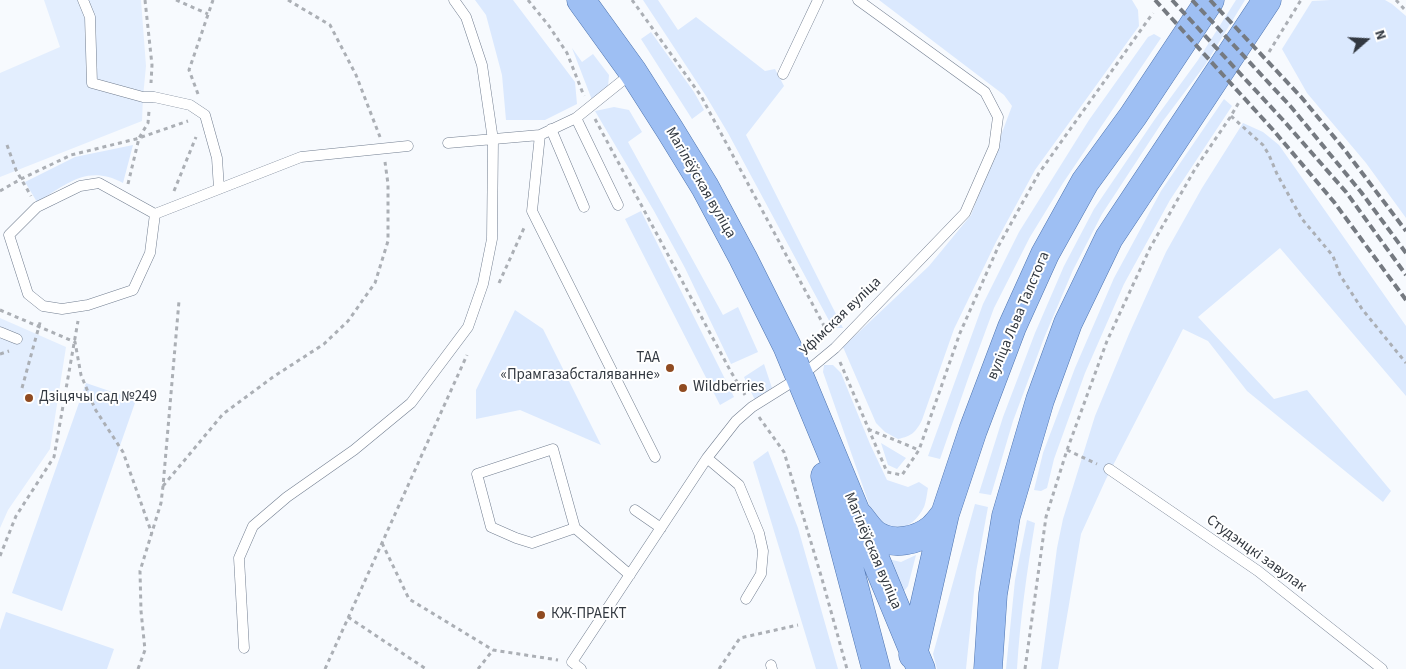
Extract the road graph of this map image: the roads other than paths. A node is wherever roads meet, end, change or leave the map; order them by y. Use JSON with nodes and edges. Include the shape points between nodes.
{"nodes":[{"id":1,"x":83,"y":0,"type":"edge"},
{"id":2,"x":454,"y":0,"type":"edge"},
{"id":3,"x":581,"y":0,"type":"edge"},
{"id":4,"x":818,"y":0,"type":"edge"},
{"id":5,"x":858,"y":0,"type":"edge"},
{"id":6,"x":1210,"y":0,"type":"edge"},
{"id":7,"x":1267,"y":0,"type":"edge"},
{"id":8,"x":633,"y":72,"type":"junction"},
{"id":9,"x":783,"y":74,"type":"dead end"},
{"id":10,"x":576,"y":118,"type":"junction"},
{"id":11,"x":551,"y":129,"type":"junction"},
{"id":12,"x":540,"y":135,"type":"junction"},
{"id":13,"x":493,"y":140,"type":"junction"},
{"id":14,"x":448,"y":143,"type":"dead end"},
{"id":15,"x":408,"y":146,"type":"dead end"},
{"id":16,"x":219,"y":189,"type":"junction"},
{"id":17,"x":618,"y":205,"type":"dead end"},
{"id":18,"x":584,"y":207,"type":"dead end"},
{"id":19,"x":155,"y":214,"type":"junction"},
{"id":20,"x":5,"y":237,"type":"edge"},
{"id":21,"x":0,"y":332,"type":"edge"},
{"id":22,"x":17,"y":340,"type":"dead end"},
{"id":23,"x":800,"y":378,"type":"junction"},
{"id":24,"x":655,"y":457,"type":"dead end"},
{"id":25,"x":707,"y":458,"type":"junction"},
{"id":26,"x":1109,"y":469,"type":"road end"},
{"id":27,"x":635,"y":510,"type":"dead end"},
{"id":28,"x":856,"y":512,"type":"junction"},
{"id":29,"x":945,"y":514,"type":"junction"},
{"id":30,"x":575,"y":528,"type":"junction"},
{"id":31,"x":661,"y":528,"type":"junction"},
{"id":32,"x":630,"y":575,"type":"junction"},
{"id":33,"x":746,"y":599,"type":"dead end"},
{"id":34,"x":244,"y":648,"type":"dead end"},
{"id":35,"x":915,"y":663,"type":"edge"},
{"id":36,"x":582,"y":669,"type":"edge"},
{"id":37,"x":876,"y":669,"type":"edge"},
{"id":38,"x":988,"y":669,"type":"edge"},
{"id":39,"x":1382,"y":669,"type":"edge"}],
"edges":[{"from":1,"to":16,"type":"lane","via":[[90,17],[92,83],[143,97],[190,104],[205,115],[217,158]]},
{"from":2,"to":13,"type":"lane","via":[[466,17],[482,65]]},
{"from":3,"to":8,"type":"main road","name":"Магілёўская вуліца"},
{"from":4,"to":9,"type":"lane"},
{"from":5,"to":23,"type":"lane","name":"Уфімская вуліца","via":[[985,92],[998,117],[994,146],[965,213],[835,348]]},
{"from":6,"to":29,"type":"main road","name":"вуліца Льва Талстога","via":[[1085,182],[1044,254],[1008,337]]},
{"from":7,"to":38,"type":"main road","via":[[1109,238],[1068,322],[1040,400],[1006,516],[993,594]]},
{"from":8,"to":10,"type":"lane"},
{"from":8,"to":23,"type":"main road","name":"Магілёўская вуліца","via":[[718,211]]},
{"from":10,"to":11,"type":"lane"},
{"from":10,"to":17,"type":"lane"},
{"from":11,"to":12,"type":"lane"},
{"from":11,"to":18,"type":"lane"},
{"from":12,"to":13,"type":"lane"},
{"from":12,"to":24,"type":"lane","via":[[532,211]]},
{"from":13,"to":14,"type":"lane"},
{"from":13,"to":34,"type":"lane","via":[[492,239],[483,284],[468,328],[410,403],[354,450],[287,496],[252,526],[239,558]]},
{"from":15,"to":16,"type":"lane","via":[[301,157]]},
{"from":16,"to":19,"type":"lane"},
{"from":19,"to":20,"type":"lane","via":[[99,183],[80,186],[37,207]]},
{"from":19,"to":20,"type":"lane","via":[[150,253],[133,290],[62,309],[43,306],[28,294]]},
{"from":21,"to":22,"type":"lane"},
{"from":23,"to":25,"type":"lane","name":"Уфімская вуліца","via":[[752,407],[736,421]]},
{"from":23,"to":28,"type":"main road","name":"Магілёўская вуліца"},
{"from":23,"to":37,"type":"main road","name":"Магілёўская вуліца"},
{"from":25,"to":31,"type":"lane","name":"Уфімская вуліца"},
{"from":25,"to":33,"type":"lane","via":[[739,485],[759,534],[763,552],[762,574]]},
{"from":26,"to":39,"type":"lane","name":"Студэнцкі завулак","via":[[1258,571]]},
{"from":27,"to":31,"type":"lane"},
{"from":28,"to":29,"type":"main road","via":[[875,534],[897,542],[932,529]]},
{"from":28,"to":35,"type":"main road","name":"Магілёўская вуліца"},
{"from":29,"to":35,"type":"main road","name":"вуліца Льва Талстога"},
{"from":30,"to":30,"type":"lane","via":[[553,449],[478,474],[491,527],[532,543]]},
{"from":30,"to":32,"type":"lane"},
{"from":31,"to":32,"type":"lane","name":"Уфімская вуліца"},
{"from":32,"to":36,"type":"lane","name":"Уфімская вуліца","via":[[572,662]]}]}
